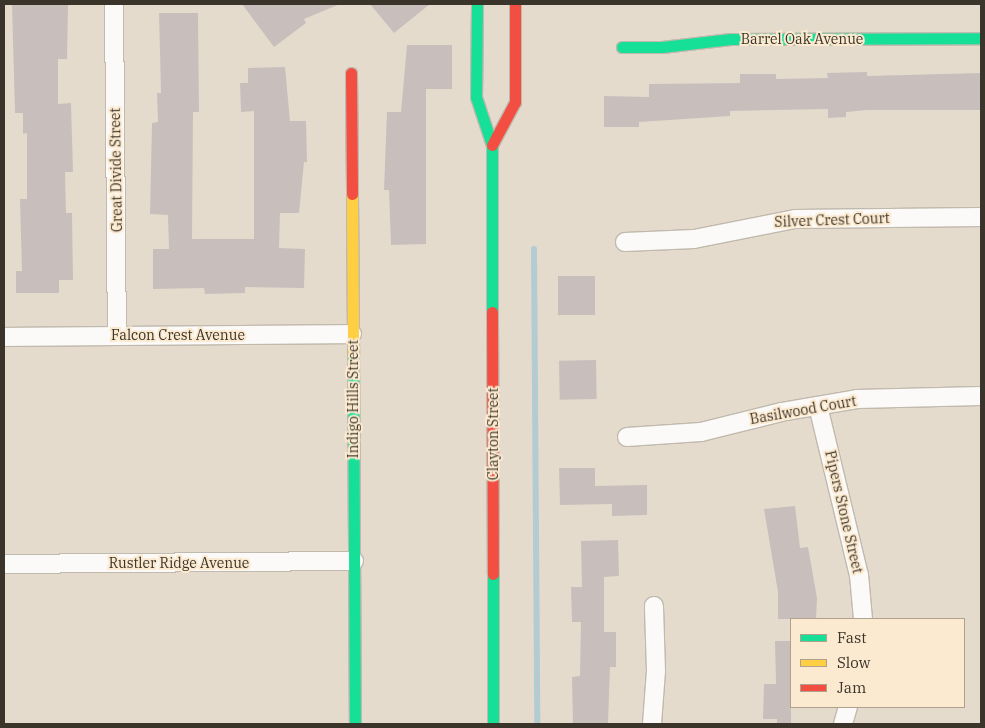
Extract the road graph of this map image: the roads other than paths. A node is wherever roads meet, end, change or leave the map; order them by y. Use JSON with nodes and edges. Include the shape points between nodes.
{"nodes":[{"id":1,"x":114,"y":4,"type":"edge"},
{"id":2,"x":476,"y":4,"type":"edge"},
{"id":3,"x":515,"y":4,"type":"edge"},
{"id":4,"x":981,"y":38,"type":"edge"},
{"id":5,"x":622,"y":47,"type":"dead end"},
{"id":6,"x":351,"y":73,"type":"dead end"},
{"id":7,"x":492,"y":145,"type":"junction"},
{"id":8,"x":981,"y":218,"type":"edge"},
{"id":9,"x":625,"y":242,"type":"dead end"},
{"id":10,"x":352,"y":334,"type":"junction"},
{"id":11,"x":118,"y":336,"type":"junction"},
{"id":12,"x":4,"y":337,"type":"edge"},
{"id":13,"x":981,"y":396,"type":"edge"},
{"id":14,"x":818,"y":406,"type":"junction"},
{"id":15,"x":627,"y":437,"type":"dead end"},
{"id":16,"x":354,"y":561,"type":"junction"},
{"id":17,"x":4,"y":564,"type":"edge"},
{"id":18,"x":654,"y":606,"type":"dead end"},
{"id":19,"x":863,"y":618,"type":"edge"},
{"id":20,"x":848,"y":708,"type":"edge"},
{"id":21,"x":354,"y":724,"type":"edge"},
{"id":22,"x":493,"y":724,"type":"edge"},
{"id":23,"x":652,"y":724,"type":"edge"},
{"id":24,"x":843,"y":724,"type":"edge"}],
"edges":[{"from":1,"to":11,"type":"street","name":"Great Divide Street"},
{"from":2,"to":7,"type":"street","name":"Clayton Street","via":[[476,97]]},
{"from":3,"to":7,"type":"street","name":"Clayton Street","via":[[515,102]]},
{"from":4,"to":5,"type":"street","name":"Barrel Oak Avenue","via":[[731,39],[662,47]]},
{"from":6,"to":10,"type":"street","name":"Indigo Hills Street"},
{"from":7,"to":22,"type":"street","name":"Clayton Street"},
{"from":8,"to":9,"type":"street","name":"Silver Crest Court","via":[[795,219],[694,239]]},
{"from":10,"to":11,"type":"street","name":"Falcon Crest Avenue"},
{"from":10,"to":16,"type":"street","name":"Indigo Hills Street"},
{"from":11,"to":12,"type":"street","name":"Falcon Crest Avenue"},
{"from":13,"to":14,"type":"street","name":"Basilwood Court","via":[[857,399]]},
{"from":14,"to":15,"type":"street","name":"Basilwood Court","via":[[701,432]]},
{"from":14,"to":19,"type":"street","name":"Pipers Stone Street","via":[[859,575]]},
{"from":16,"to":17,"type":"street","name":"Rustler Ridge Avenue"},
{"from":16,"to":21,"type":"street","name":"Indigo Hills Street"},
{"from":18,"to":23,"type":"street","via":[[656,671]]},
{"from":20,"to":24,"type":"street"}]}
